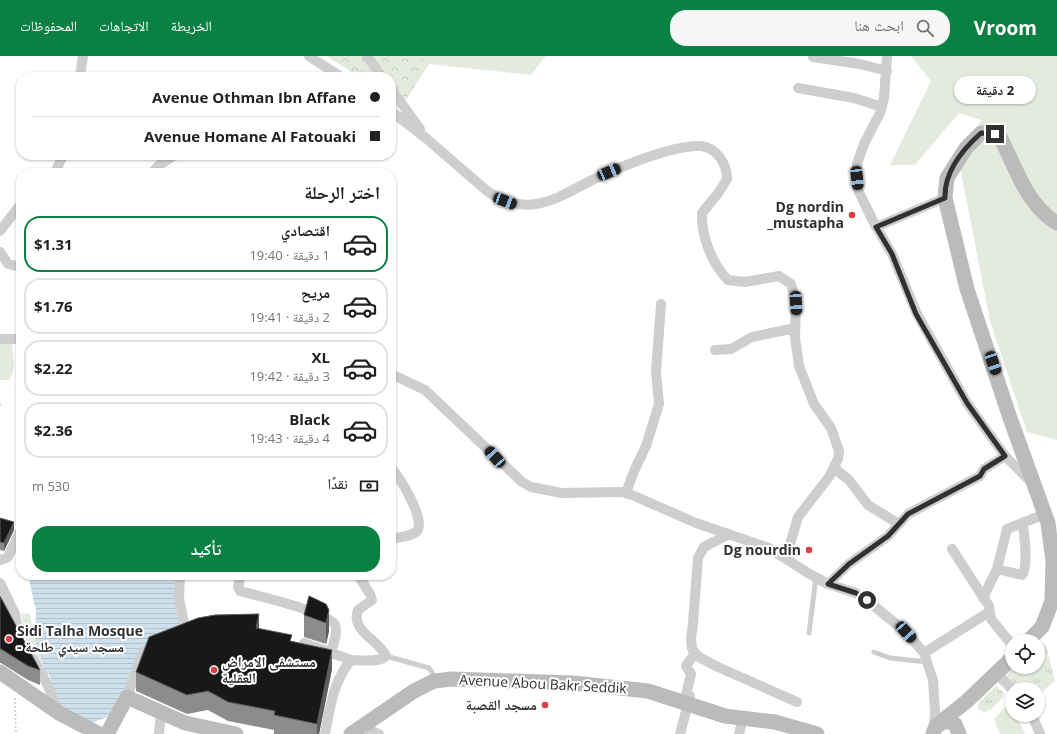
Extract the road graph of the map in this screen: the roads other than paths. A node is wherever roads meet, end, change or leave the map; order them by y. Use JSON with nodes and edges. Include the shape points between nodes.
{"nodes":[{"id":1,"x":83,"y":56,"type":"edge"},
{"id":2,"x":309,"y":56,"type":"edge"},
{"id":3,"x":367,"y":56,"type":"edge"},
{"id":4,"x":814,"y":57,"type":"edge"},
{"id":5,"x":889,"y":61,"type":"edge"},
{"id":6,"x":81,"y":72,"type":"edge"},
{"id":7,"x":333,"y":72,"type":"edge"},
{"id":8,"x":378,"y":72,"type":"edge"},
{"id":9,"x":798,"y":88,"type":"dead end"},
{"id":10,"x":396,"y":96,"type":"edge"},
{"id":11,"x":882,"y":107,"type":"junction"},
{"id":12,"x":396,"y":115,"type":"edge"},
{"id":13,"x":427,"y":139,"type":"junction"},
{"id":14,"x":167,"y":160,"type":"edge"},
{"id":15,"x":156,"y":168,"type":"edge"},
{"id":16,"x":945,"y":198,"type":"junction"},
{"id":17,"x":16,"y":210,"type":"edge"},
{"id":18,"x":1057,"y":223,"type":"edge"},
{"id":19,"x":876,"y":227,"type":"junction"},
{"id":20,"x":0,"y":231,"type":"edge"},
{"id":21,"x":0,"y":252,"type":"edge"},
{"id":22,"x":16,"y":266,"type":"edge"},
{"id":23,"x":661,"y":304,"type":"dead end"},
{"id":24,"x":795,"y":328,"type":"junction"},
{"id":25,"x":0,"y":339,"type":"edge"},
{"id":26,"x":16,"y":339,"type":"edge"},
{"id":27,"x":715,"y":350,"type":"dead end"},
{"id":28,"x":396,"y":376,"type":"edge"},
{"id":29,"x":1005,"y":456,"type":"junction"},
{"id":30,"x":834,"y":468,"type":"junction"},
{"id":31,"x":396,"y":475,"type":"edge"},
{"id":32,"x":1033,"y":484,"type":"junction"},
{"id":33,"x":626,"y":493,"type":"junction"},
{"id":34,"x":1045,"y":514,"type":"junction"},
{"id":35,"x":1023,"y":523,"type":"junction"},
{"id":36,"x":899,"y":524,"type":"junction"},
{"id":37,"x":729,"y":534,"type":"junction"},
{"id":38,"x":396,"y":538,"type":"edge"},
{"id":39,"x":16,"y":541,"type":"edge"},
{"id":40,"x":952,"y":549,"type":"dead end"},
{"id":41,"x":786,"y":558,"type":"junction"},
{"id":42,"x":0,"y":560,"type":"edge"},
{"id":43,"x":997,"y":569,"type":"junction"},
{"id":44,"x":816,"y":578,"type":"junction"},
{"id":45,"x":180,"y":580,"type":"edge"},
{"id":46,"x":240,"y":580,"type":"edge"},
{"id":47,"x":361,"y":580,"type":"edge"},
{"id":48,"x":0,"y":583,"type":"edge"},
{"id":49,"x":828,"y":584,"type":"junction"},
{"id":50,"x":983,"y":598,"type":"junction"},
{"id":51,"x":0,"y":600,"type":"edge"},
{"id":52,"x":989,"y":612,"type":"junction"},
{"id":53,"x":19,"y":633,"type":"junction"},
{"id":54,"x":809,"y":633,"type":"dead end"},
{"id":55,"x":1035,"y":634,"type":"edge"},
{"id":56,"x":1005,"y":636,"type":"edge"},
{"id":57,"x":172,"y":637,"type":"edge"},
{"id":58,"x":160,"y":642,"type":"edge"},
{"id":59,"x":304,"y":643,"type":"edge"},
{"id":60,"x":331,"y":652,"type":"junction"},
{"id":61,"x":874,"y":652,"type":"dead end"},
{"id":62,"x":695,"y":653,"type":"junction"},
{"id":63,"x":386,"y":656,"type":"junction"},
{"id":64,"x":926,"y":658,"type":"junction"},
{"id":65,"x":351,"y":660,"type":"junction"},
{"id":66,"x":1005,"y":665,"type":"edge"},
{"id":67,"x":0,"y":672,"type":"edge"},
{"id":68,"x":996,"y":673,"type":"junction"},
{"id":69,"x":434,"y":681,"type":"junction"},
{"id":70,"x":1005,"y":682,"type":"edge"},
{"id":71,"x":127,"y":697,"type":"junction"},
{"id":72,"x":967,"y":701,"type":"junction"},
{"id":73,"x":797,"y":702,"type":"dead end"},
{"id":74,"x":688,"y":703,"type":"junction"},
{"id":75,"x":59,"y":714,"type":"junction"},
{"id":76,"x":161,"y":714,"type":"junction"},
{"id":77,"x":743,"y":718,"type":"junction"},
{"id":78,"x":1035,"y":722,"type":"edge"},
{"id":79,"x":935,"y":728,"type":"edge"},
{"id":80,"x":357,"y":731,"type":"edge"},
{"id":81,"x":959,"y":733,"type":"edge"},
{"id":82,"x":99,"y":734,"type":"edge"},
{"id":83,"x":108,"y":734,"type":"edge"},
{"id":84,"x":158,"y":734,"type":"edge"},
{"id":85,"x":236,"y":734,"type":"edge"},
{"id":86,"x":325,"y":734,"type":"edge"},
{"id":87,"x":379,"y":734,"type":"edge"},
{"id":88,"x":680,"y":734,"type":"edge"},
{"id":89,"x":739,"y":734,"type":"edge"},
{"id":90,"x":816,"y":734,"type":"edge"},
{"id":91,"x":1040,"y":734,"type":"edge"}],
"edges":[{"from":1,"to":6,"type":"street"},
{"from":2,"to":7,"type":"street"},
{"from":3,"to":8,"type":"street"},
{"from":4,"to":5,"type":"street","via":[[860,64]]},
{"from":5,"to":11,"type":"street"},
{"from":9,"to":11,"type":"street","via":[[854,98]]},
{"from":10,"to":13,"type":"street"},
{"from":11,"to":19,"type":"street","via":[[860,152],[857,164],[858,190]]},
{"from":12,"to":13,"type":"street"},
{"from":13,"to":24,"type":"street","via":[[487,191],[507,202],[522,204],[549,201],[619,168],[669,151],[695,146],[711,149],[724,164],[727,179],[702,213],[703,232],[709,248],[728,280],[745,282],[779,276],[791,284],[796,303]]},
{"from":14,"to":15,"type":"street"},
{"from":16,"to":18,"type":"street","via":[[947,178],[966,148],[981,133],[995,134],[1000,137],[1028,194],[1039,209]]},
{"from":16,"to":19,"type":"street"},
{"from":16,"to":32,"type":"street","via":[[967,289]]},
{"from":17,"to":20,"type":"street"},
{"from":19,"to":29,"type":"street","via":[[892,254],[916,314],[967,403]]},
{"from":21,"to":22,"type":"street","via":[[8,264]]},
{"from":23,"to":33,"type":"street","via":[[656,372],[659,404],[646,446]]},
{"from":24,"to":27,"type":"street","via":[[752,336],[732,349]]},
{"from":24,"to":30,"type":"street","via":[[796,353],[806,384],[814,404],[837,443],[838,459]]},
{"from":25,"to":26,"type":"street"},
{"from":28,"to":33,"type":"street","via":[[426,390],[522,482],[531,487],[562,493]]},
{"from":29,"to":32,"type":"street"},
{"from":29,"to":36,"type":"street","via":[[984,469],[980,476],[902,518]]},
{"from":30,"to":36,"type":"street","via":[[849,480],[868,505]]},
{"from":30,"to":41,"type":"street","via":[[798,517]]},
{"from":31,"to":38,"type":"street","via":[[413,500],[419,526],[417,532]]},
{"from":32,"to":34,"type":"street"},
{"from":33,"to":37,"type":"street","via":[[642,498],[668,512]]},
{"from":34,"to":35,"type":"street"},
{"from":34,"to":55,"type":"street","via":[[1054,561],[1052,601],[1042,627]]},
{"from":35,"to":43,"type":"street","via":[[1007,530]]},
{"from":35,"to":43,"type":"street","via":[[1023,574],[1014,575]]},
{"from":36,"to":49,"type":"street","via":[[888,536],[849,564]]},
{"from":37,"to":41,"type":"street","via":[[769,548]]},
{"from":37,"to":62,"type":"street","via":[[704,547],[698,558],[690,644]]},
{"from":39,"to":42,"type":"street","via":[[8,558]]},
{"from":40,"to":50,"type":"street"},
{"from":41,"to":44,"type":"street"},
{"from":43,"to":50,"type":"street"},
{"from":44,"to":49,"type":"street"},
{"from":44,"to":54,"type":"lane"},
{"from":45,"to":57,"type":"street","via":[[179,598],[185,628],[182,633]]},
{"from":46,"to":60,"type":"street","via":[[240,591],[316,612],[333,621],[336,632]]},
{"from":47,"to":63,"type":"street","via":[[372,600],[358,610],[356,620]]},
{"from":48,"to":53,"type":"street","via":[[15,614]]},
{"from":49,"to":64,"type":"street","via":[[856,593],[867,600],[906,632]]},
{"from":50,"to":52,"type":"street","via":[[989,606]]},
{"from":51,"to":53,"type":"street"},
{"from":52,"to":56,"type":"street","via":[[991,619]]},
{"from":52,"to":64,"type":"street"},
{"from":53,"to":75,"type":"street","via":[[47,684]]},
{"from":58,"to":71,"type":"street","via":[[143,652]]},
{"from":59,"to":60,"type":"street"},
{"from":60,"to":65,"type":"street"},
{"from":61,"to":64,"type":"lane","via":[[894,659]]},
{"from":62,"to":73,"type":"street","via":[[718,667]]},
{"from":62,"to":74,"type":"street","via":[[686,666],[692,676],[686,694],[690,696]]},
{"from":63,"to":65,"type":"street","via":[[374,660]]},
{"from":63,"to":69,"type":"lane","via":[[429,668]]},
{"from":64,"to":79,"type":"street","via":[[933,680]]},
{"from":65,"to":86,"type":"street","via":[[335,685]]},
{"from":66,"to":68,"type":"street"},
{"from":67,"to":75,"type":"street"},
{"from":68,"to":70,"type":"street"},
{"from":68,"to":72,"type":"street"},
{"from":69,"to":74,"type":"street","name":"Avenue Abou Bakr Seddik","via":[[452,679],[607,686],[648,691]]},
{"from":69,"to":80,"type":"street","name":"Avenue Abou Bakr Seddik","via":[[414,691]]},
{"from":71,"to":76,"type":"street"},
{"from":71,"to":83,"type":"street"},
{"from":72,"to":79,"type":"street"},
{"from":72,"to":81,"type":"street","via":[[962,712]]},
{"from":74,"to":77,"type":"street","name":"Avenue Abou Bakr Seddik","via":[[711,712]]},
{"from":74,"to":88,"type":"street"},
{"from":75,"to":82,"type":"street"},
{"from":76,"to":84,"type":"street"},
{"from":76,"to":85,"type":"street","via":[[185,723]]},
{"from":77,"to":89,"type":"street"},
{"from":77,"to":90,"type":"street","name":"Avenue Abou Bakr Seddik","via":[[775,722]]},
{"from":78,"to":91,"type":"street"},
{"from":79,"to":81,"type":"street","via":[[946,721],[955,724]]},
{"from":80,"to":87,"type":"street"}]}
